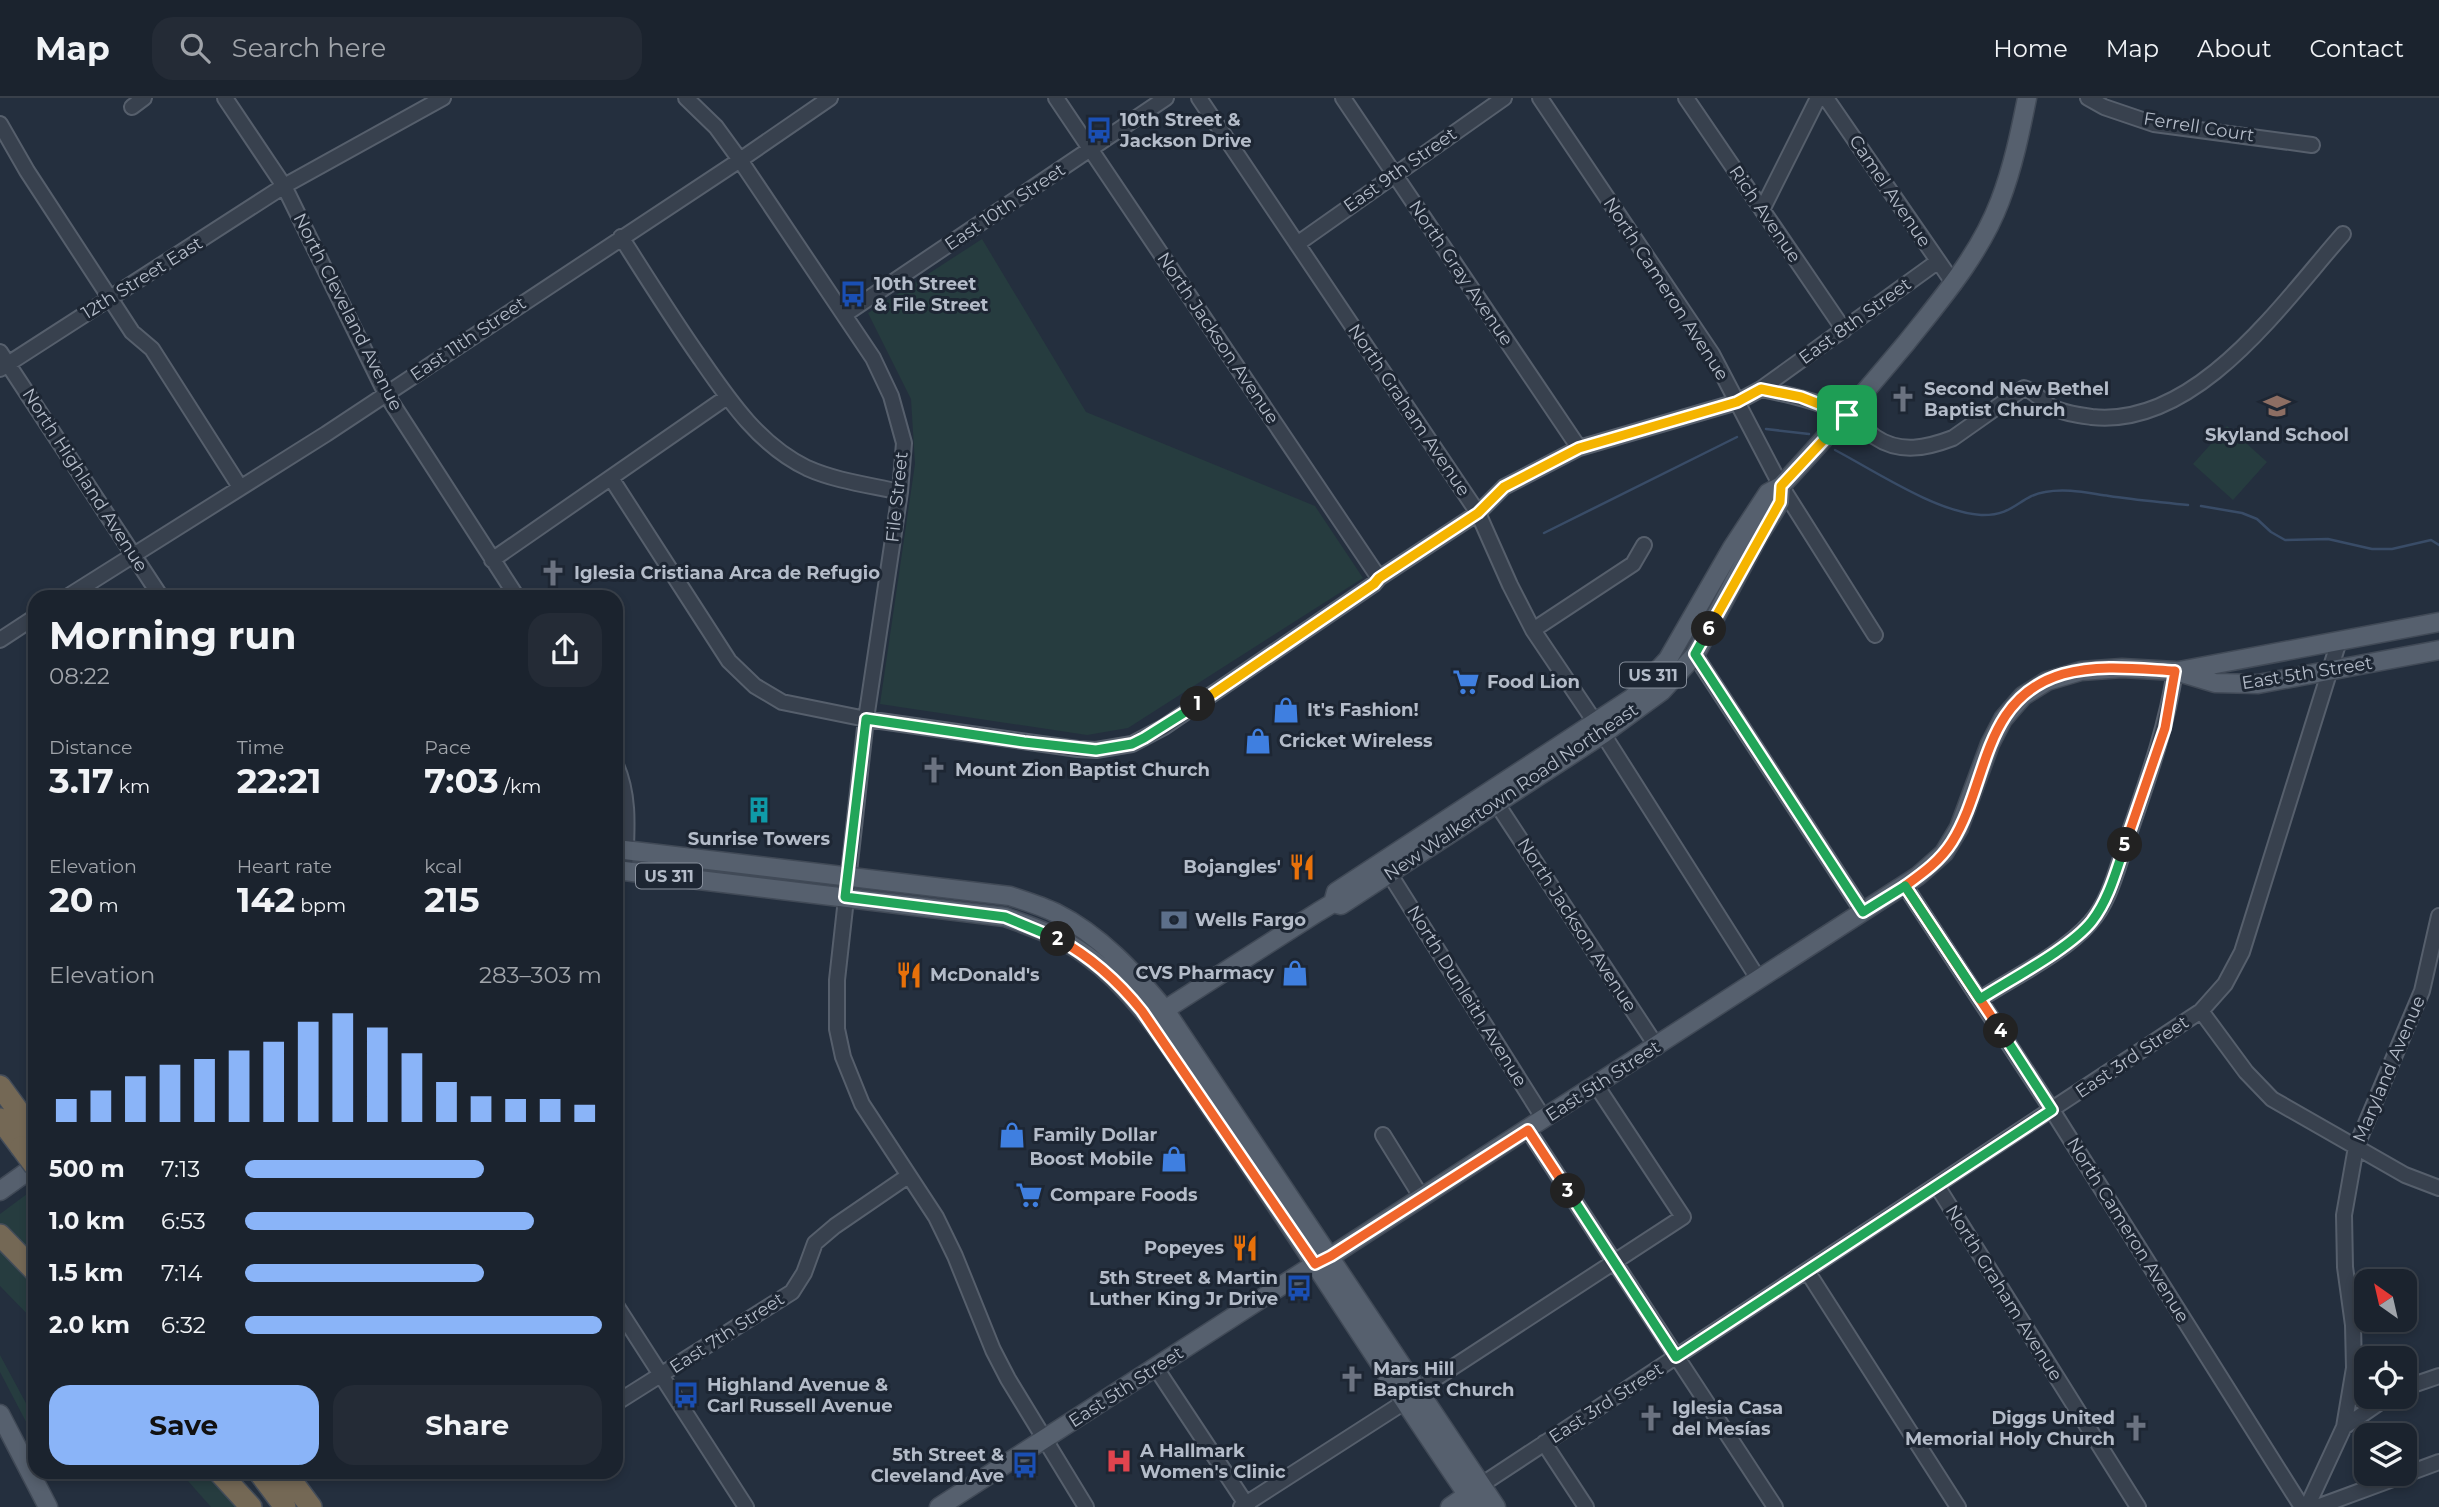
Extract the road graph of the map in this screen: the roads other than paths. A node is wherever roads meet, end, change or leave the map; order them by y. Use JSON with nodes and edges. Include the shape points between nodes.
{"nodes":[{"id":1,"x":225,"y":98,"type":"edge"},
{"id":2,"x":443,"y":98,"type":"edge"},
{"id":3,"x":686,"y":98,"type":"edge"},
{"id":4,"x":830,"y":98,"type":"edge"},
{"id":5,"x":1056,"y":98,"type":"edge"},
{"id":6,"x":1167,"y":98,"type":"edge"},
{"id":7,"x":1199,"y":98,"type":"edge"},
{"id":8,"x":1343,"y":98,"type":"edge"},
{"id":9,"x":1504,"y":98,"type":"edge"},
{"id":10,"x":1540,"y":98,"type":"edge"},
{"id":11,"x":1686,"y":98,"type":"edge"},
{"id":12,"x":1818,"y":98,"type":"edge"},
{"id":13,"x":1826,"y":98,"type":"edge"},
{"id":14,"x":2026,"y":98,"type":"edge"},
{"id":15,"x":2088,"y":98,"type":"edge"},
{"id":16,"x":0,"y":124,"type":"edge"},
{"id":17,"x":2312,"y":145,"type":"dead end"},
{"id":18,"x":1091,"y":149,"type":"junction"},
{"id":19,"x":740,"y":160,"type":"junction"},
{"id":20,"x":1394,"y":173,"type":"junction"},
{"id":21,"x":285,"y":186,"type":"junction"},
{"id":22,"x":1762,"y":210,"type":"junction"},
{"id":23,"x":2343,"y":234,"type":"dead end"},
{"id":24,"x":621,"y":237,"type":"junction"},
{"id":25,"x":1297,"y":244,"type":"junction"},
{"id":26,"x":1937,"y":262,"type":"junction"},
{"id":27,"x":1954,"y":284,"type":"junction"},
{"id":28,"x":111,"y":297,"type":"junction"},
{"id":29,"x":844,"y":315,"type":"junction"},
{"id":30,"x":1844,"y":330,"type":"junction"},
{"id":31,"x":3,"y":361,"type":"edge"},
{"id":32,"x":1761,"y":389,"type":"junction"},
{"id":33,"x":386,"y":394,"type":"junction"},
{"id":34,"x":727,"y":397,"type":"junction"},
{"id":35,"x":1737,"y":402,"type":"junction"},
{"id":36,"x":1847,"y":415,"type":"junction"},
{"id":37,"x":1579,"y":448,"type":"junction"},
{"id":38,"x":611,"y":478,"type":"junction"},
{"id":39,"x":1781,"y":486,"type":"junction"},
{"id":40,"x":240,"y":487,"type":"junction"},
{"id":41,"x":900,"y":492,"type":"junction"},
{"id":42,"x":1478,"y":513,"type":"junction"},
{"id":43,"x":1644,"y":545,"type":"dead end"},
{"id":44,"x":134,"y":554,"type":"junction"},
{"id":45,"x":492,"y":560,"type":"junction"},
{"id":46,"x":1716,"y":575,"type":"junction"},
{"id":47,"x":1379,"y":578,"type":"junction"},
{"id":48,"x":78,"y":590,"type":"edge"},
{"id":49,"x":157,"y":590,"type":"edge"},
{"id":50,"x":512,"y":590,"type":"edge"},
{"id":51,"x":28,"y":622,"type":"edge"},
{"id":52,"x":2439,"y":622,"type":"edge"},
{"id":53,"x":1533,"y":630,"type":"junction"},
{"id":54,"x":1875,"y":635,"type":"dead end"},
{"id":55,"x":0,"y":640,"type":"edge"},
{"id":56,"x":2339,"y":641,"type":"junction"},
{"id":57,"x":2439,"y":650,"type":"edge"},
{"id":58,"x":1695,"y":654,"type":"junction"},
{"id":59,"x":2175,"y":671,"type":"junction"},
{"id":60,"x":2330,"y":671,"type":"junction"},
{"id":61,"x":866,"y":719,"type":"junction"},
{"id":62,"x":1599,"y":729,"type":"junction"},
{"id":63,"x":623,"y":782,"type":"edge"},
{"id":64,"x":1497,"y":804,"type":"junction"},
{"id":65,"x":623,"y":838,"type":"edge"},
{"id":66,"x":623,"y":849,"type":"edge"},
{"id":67,"x":623,"y":870,"type":"edge"},
{"id":68,"x":1390,"y":873,"type":"junction"},
{"id":69,"x":848,"y":876,"type":"junction"},
{"id":70,"x":1905,"y":886,"type":"junction"},
{"id":71,"x":845,"y":897,"type":"junction"},
{"id":72,"x":1333,"y":903,"type":"junction"},
{"id":73,"x":1863,"y":912,"type":"junction"},
{"id":74,"x":2439,"y":916,"type":"edge"},
{"id":75,"x":1759,"y":980,"type":"junction"},
{"id":76,"x":1980,"y":999,"type":"junction"},
{"id":77,"x":1165,"y":1010,"type":"junction"},
{"id":78,"x":2201,"y":1011,"type":"junction"},
{"id":79,"x":1149,"y":1020,"type":"junction"},
{"id":80,"x":1657,"y":1046,"type":"junction"},
{"id":81,"x":1596,"y":1085,"type":"junction"},
{"id":82,"x":0,"y":1086,"type":"edge"},
{"id":83,"x":2052,"y":1110,"type":"junction"},
{"id":84,"x":1544,"y":1119,"type":"junction"},
{"id":85,"x":1,"y":1122,"type":"edge"},
{"id":86,"x":1528,"y":1130,"type":"junction"},
{"id":87,"x":1383,"y":1135,"type":"dead end"},
{"id":88,"x":28,"y":1140,"type":"edge"},
{"id":89,"x":2356,"y":1147,"type":"junction"},
{"id":90,"x":28,"y":1171,"type":"edge"},
{"id":91,"x":908,"y":1176,"type":"junction"},
{"id":92,"x":28,"y":1183,"type":"edge"},
{"id":93,"x":1937,"y":1186,"type":"junction"},
{"id":94,"x":2439,"y":1188,"type":"edge"},
{"id":95,"x":0,"y":1191,"type":"edge"},
{"id":96,"x":1422,"y":1198,"type":"junction"},
{"id":97,"x":0,"y":1203,"type":"edge"},
{"id":98,"x":0,"y":1235,"type":"edge"},
{"id":99,"x":1323,"y":1260,"type":"junction"},
{"id":100,"x":1614,"y":1261,"type":"junction"},
{"id":101,"x":28,"y":1264,"type":"edge"},
{"id":102,"x":1807,"y":1271,"type":"junction"},
{"id":103,"x":623,"y":1316,"type":"edge"},
{"id":104,"x":1676,"y":1357,"type":"junction"},
{"id":105,"x":1156,"y":1368,"type":"junction"},
{"id":106,"x":661,"y":1376,"type":"junction"},
{"id":107,"x":2439,"y":1376,"type":"edge"},
{"id":108,"x":2417,"y":1384,"type":"edge"},
{"id":109,"x":1412,"y":1395,"type":"junction"},
{"id":110,"x":623,"y":1399,"type":"edge"},
{"id":111,"x":2370,"y":1409,"type":"edge"},
{"id":112,"x":0,"y":1414,"type":"edge"},
{"id":113,"x":2344,"y":1427,"type":"junction"},
{"id":114,"x":1044,"y":1439,"type":"junction"},
{"id":115,"x":1544,"y":1443,"type":"junction"},
{"id":116,"x":2439,"y":1462,"type":"edge"},
{"id":117,"x":28,"y":1468,"type":"edge"},
{"id":118,"x":34,"y":1479,"type":"edge"},
{"id":119,"x":225,"y":1479,"type":"edge"},
{"id":120,"x":265,"y":1479,"type":"edge"},
{"id":121,"x":290,"y":1479,"type":"edge"},
{"id":122,"x":1475,"y":1496,"type":"edge"},
{"id":123,"x":1245,"y":1506,"type":"edge"},
{"id":124,"x":48,"y":1507,"type":"edge"},
{"id":125,"x":251,"y":1507,"type":"edge"},
{"id":126,"x":285,"y":1507,"type":"edge"},
{"id":127,"x":311,"y":1507,"type":"edge"},
{"id":128,"x":746,"y":1507,"type":"edge"},
{"id":129,"x":939,"y":1507,"type":"edge"},
{"id":130,"x":1086,"y":1507,"type":"edge"},
{"id":131,"x":1450,"y":1507,"type":"edge"},
{"id":132,"x":1496,"y":1507,"type":"edge"},
{"id":133,"x":1586,"y":1507,"type":"edge"},
{"id":134,"x":1775,"y":1507,"type":"edge"},
{"id":135,"x":1958,"y":1507,"type":"edge"},
{"id":136,"x":2138,"y":1507,"type":"edge"},
{"id":137,"x":2304,"y":1507,"type":"edge"},
{"id":138,"x":2317,"y":1507,"type":"edge"}],
"edges":[{"from":1,"to":21,"type":"street","name":"North Cleveland Avenue"},
{"from":2,"to":21,"type":"street","name":"12th Street East"},
{"from":3,"to":19,"type":"street","name":"File Street","via":[[716,127]]},
{"from":4,"to":19,"type":"street","name":"East 11th Street"},
{"from":5,"to":18,"type":"street","name":"North Jackson Avenue"},
{"from":6,"to":18,"type":"street","name":"East 10th Street"},
{"from":7,"to":25,"type":"street","name":"North Graham Avenue"},
{"from":8,"to":20,"type":"street","name":"North Gray Avenue"},
{"from":9,"to":20,"type":"street","name":"East 9th Street"},
{"from":10,"to":35,"type":"street","name":"North Cameron Avenue","via":[[1712,354]]},
{"from":11,"to":22,"type":"street","name":"Rich Avenue"},
{"from":12,"to":22,"type":"street"},
{"from":13,"to":26,"type":"street","name":"Camel Avenue"},
{"from":14,"to":27,"type":"main road","name":"New Walkertown Road Northeast","number":"US 311","via":[[2016,154],[2000,203]]},
{"from":15,"to":17,"type":"street","name":"Ferrell Court","via":[[2154,124]]},
{"from":16,"to":28,"type":"street"},
{"from":18,"to":29,"type":"street","name":"East 10th Street"},
{"from":18,"to":47,"type":"street","name":"North Jackson Avenue"},
{"from":19,"to":24,"type":"street","name":"East 11th Street"},
{"from":19,"to":29,"type":"street","name":"File Street"},
{"from":20,"to":25,"type":"street","name":"East 9th Street"},
{"from":20,"to":37,"type":"street","name":"North Gray Avenue"},
{"from":21,"to":28,"type":"street","name":"12th Street East"},
{"from":21,"to":33,"type":"street","name":"North Cleveland Avenue"},
{"from":22,"to":30,"type":"street","name":"Rich Avenue"},
{"from":23,"to":36,"type":"street","via":[[2232,359],[2204,382],[2164,403],[2125,415],[2093,417],[2058,409],[2024,388],[1953,438],[1905,448],[1887,444]]},
{"from":24,"to":33,"type":"street","name":"East 11th Street"},
{"from":24,"to":34,"type":"street"},
{"from":25,"to":42,"type":"street","name":"North Graham Avenue"},
{"from":26,"to":27,"type":"street","name":"Camel Avenue"},
{"from":26,"to":30,"type":"street","name":"East 8th Street"},
{"from":27,"to":36,"type":"main road","name":"New Walkertown Road Northeast","number":"US 311"},
{"from":28,"to":31,"type":"street","name":"12th Street East"},
{"from":28,"to":40,"type":"street","via":[[132,332],[152,349]]},
{"from":29,"to":41,"type":"street","name":"File Street","via":[[873,358],[891,396],[904,443]]},
{"from":30,"to":32,"type":"street","name":"East 8th Street"},
{"from":31,"to":44,"type":"street","name":"North Highland Avenue"},
{"from":32,"to":35,"type":"street","name":"East 8th Street"},
{"from":32,"to":36,"type":"street","via":[[1801,397]]},
{"from":33,"to":40,"type":"street","name":"East 11th Street"},
{"from":33,"to":45,"type":"street","name":"North Cleveland Avenue"},
{"from":34,"to":38,"type":"street"},
{"from":34,"to":41,"type":"street","via":[[792,460],[825,475]]},
{"from":35,"to":37,"type":"street","name":"East 8th Street"},
{"from":35,"to":39,"type":"street","name":"North Cameron Avenue"},
{"from":36,"to":39,"type":"main road","name":"New Walkertown Road Northeast","number":"US 311"},
{"from":37,"to":42,"type":"street","name":"East 8th Street","via":[[1504,487]]},
{"from":38,"to":45,"type":"street"},
{"from":38,"to":61,"type":"street","name":"East 8th Street","via":[[741,674],[782,702]]},
{"from":39,"to":46,"type":"main road","name":"New Walkertown Road Northeast","number":"US 311","via":[[1768,493]]},
{"from":39,"to":54,"type":"street","name":"North Cameron Avenue"},
{"from":39,"to":58,"type":"main road","name":"New Walkertown Road Northeast","number":"US 311","via":[[1780,502]]},
{"from":40,"to":44,"type":"street","name":"East 11th Street"},
{"from":41,"to":61,"type":"street","name":"File Street"},
{"from":42,"to":47,"type":"street","name":"East 8th Street"},
{"from":42,"to":53,"type":"street","name":"North Graham Avenue"},
{"from":43,"to":53,"type":"street","via":[[1633,564]]},
{"from":44,"to":48,"type":"street","name":"East 11th Street"},
{"from":44,"to":49,"type":"street","name":"North Highland Avenue"},
{"from":45,"to":50,"type":"street","name":"North Cleveland Avenue"},
{"from":46,"to":58,"type":"main road","via":[[1722,585],[1694,637]]},
{"from":46,"to":62,"type":"main road","name":"New Walkertown Road Northeast","number":"US 311","via":[[1668,659]]},
{"from":47,"to":61,"type":"street","name":"East 8th Street","via":[[1196,706],[1132,744],[1078,749]]},
{"from":51,"to":55,"type":"street"},
{"from":52,"to":56,"type":"main road","name":"East 5th Street"},
{"from":53,"to":62,"type":"street","name":"North Graham Avenue"},
{"from":56,"to":59,"type":"main road","name":"East 5th Street"},
{"from":56,"to":60,"type":"street","name":"East 3rd Street"},
{"from":57,"to":60,"type":"main road","name":"East 5th Street"},
{"from":58,"to":62,"type":"main road","name":"New Walkertown Road Northeast","number":"US 311","via":[[1662,691]]},
{"from":58,"to":73,"type":"street"},
{"from":59,"to":60,"type":"main road","name":"East 5th Street","via":[[2215,683],[2244,685]]},
{"from":59,"to":70,"type":"main road","name":"East 5th Street","via":[[2081,671],[2047,681],[2023,696],[1996,731],[1952,842],[1936,862]]},
{"from":59,"to":76,"type":"street","via":[[2165,728],[2101,908],[2066,944]]},
{"from":60,"to":78,"type":"street","name":"East 3rd Street","via":[[2242,951],[2225,984]]},
{"from":61,"to":69,"type":"street","name":"File Street"},
{"from":62,"to":64,"type":"main road","name":"New Walkertown Road Northeast","number":"US 311"},
{"from":62,"to":72,"type":"main road","name":"New Walkertown Road Northeast","number":"US 311","via":[[1336,892]]},
{"from":62,"to":75,"type":"street","name":"North Graham Avenue"},
{"from":63,"to":65,"type":"street","via":[[627,817]]},
{"from":64,"to":68,"type":"main road","name":"New Walkertown Road Northeast","number":"US 311"},
{"from":64,"to":80,"type":"street","name":"North Jackson Avenue"},
{"from":66,"to":69,"type":"main road","number":"US 311"},
{"from":67,"to":71,"type":"main road","number":"US 311"},
{"from":68,"to":72,"type":"main road","name":"New Walkertown Road Northeast","number":"US 311","via":[[1341,905]]},
{"from":68,"to":84,"type":"street","name":"North Dunleith Avenue"},
{"from":69,"to":71,"type":"street"},
{"from":69,"to":77,"type":"main road","number":"US 311","via":[[1010,896],[1056,912],[1138,976]]},
{"from":70,"to":73,"type":"main road","name":"East 5th Street"},
{"from":70,"to":76,"type":"street","name":"North Cameron Avenue"},
{"from":71,"to":79,"type":"main road","number":"US 311","via":[[1005,917],[1046,932],[1086,954]]},
{"from":71,"to":91,"type":"street","via":[[837,984],[837,1029],[843,1057],[862,1104]]},
{"from":72,"to":77,"type":"main road","name":"New Walkertown Road Northeast","number":"US 311"},
{"from":73,"to":75,"type":"main road","name":"East 5th Street"},
{"from":74,"to":89,"type":"street","name":"Maryland Avenue","via":[[2421,991]]},
{"from":75,"to":80,"type":"main road","name":"East 5th Street"},
{"from":76,"to":83,"type":"street","name":"North Cameron Avenue"},
{"from":77,"to":79,"type":"main road","name":"New Walkertown Road Northeast","number":"US 311"},
{"from":77,"to":99,"type":"main road"},
{"from":78,"to":83,"type":"street","name":"East 3rd Street"},
{"from":78,"to":89,"type":"street","via":[[2246,1072],[2273,1099]]},
{"from":79,"to":99,"type":"main road"},
{"from":80,"to":81,"type":"main road","name":"East 5th Street"},
{"from":81,"to":84,"type":"main road","name":"East 5th Street"},
{"from":81,"to":100,"type":"street","via":[[1683,1217]]},
{"from":82,"to":88,"type":"highway"},
{"from":83,"to":93,"type":"street","name":"East 3rd Street"},
{"from":83,"to":137,"type":"street","name":"North Cameron Avenue"},
{"from":84,"to":86,"type":"main road","name":"East 5th Street"},
{"from":85,"to":88,"type":"highway"},
{"from":86,"to":96,"type":"main road","name":"East 5th Street"},
{"from":86,"to":100,"type":"street"},
{"from":87,"to":96,"type":"street"},
{"from":89,"to":94,"type":"street"},
{"from":89,"to":113,"type":"street","name":"Maryland Avenue","via":[[2344,1215],[2354,1368]]},
{"from":90,"to":95,"type":"main road"},
{"from":91,"to":106,"type":"street","name":"East 7th Street","via":[[815,1243],[792,1292]]},
{"from":91,"to":114,"type":"street","via":[[946,1236],[993,1350]]},
{"from":92,"to":97,"type":"main road"},
{"from":93,"to":102,"type":"street","name":"East 3rd Street"},
{"from":93,"to":136,"type":"street","name":"North Graham Avenue"},
{"from":96,"to":99,"type":"main road","name":"East 5th Street"},
{"from":98,"to":101,"type":"highway"},
{"from":99,"to":105,"type":"main road","name":"East 5th Street"},
{"from":99,"to":109,"type":"main road"},
{"from":100,"to":104,"type":"street"},
{"from":100,"to":109,"type":"street"},
{"from":102,"to":104,"type":"street","name":"East 3rd Street"},
{"from":102,"to":135,"type":"street"},
{"from":103,"to":106,"type":"street"},
{"from":104,"to":115,"type":"street","name":"East 3rd Street"},
{"from":104,"to":134,"type":"street"},
{"from":105,"to":114,"type":"main road","name":"East 5th Street"},
{"from":105,"to":123,"type":"street"},
{"from":106,"to":110,"type":"street","name":"East 7th Street"},
{"from":106,"to":128,"type":"street"},
{"from":107,"to":108,"type":"street"},
{"from":109,"to":122,"type":"main road"},
{"from":109,"to":123,"type":"street"},
{"from":111,"to":113,"type":"street"},
{"from":112,"to":117,"type":"main road"},
{"from":113,"to":137,"type":"street","name":"Maryland Avenue"},
{"from":114,"to":129,"type":"main road","name":"East 5th Street"},
{"from":114,"to":130,"type":"street"},
{"from":115,"to":122,"type":"street","name":"East 3rd Street"},
{"from":115,"to":133,"type":"street"},
{"from":116,"to":138,"type":"street"},
{"from":118,"to":124,"type":"main road"},
{"from":119,"to":125,"type":"highway"},
{"from":120,"to":126,"type":"highway"},
{"from":121,"to":127,"type":"highway"},
{"from":122,"to":131,"type":"main road","name":"East 3rd Street"},
{"from":122,"to":132,"type":"main road"}]}
